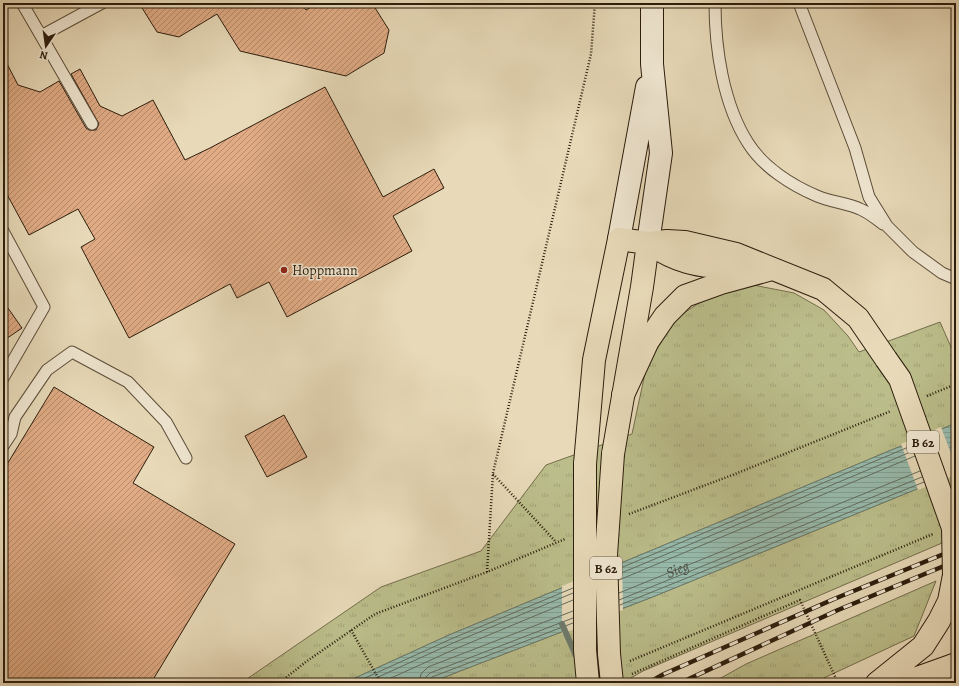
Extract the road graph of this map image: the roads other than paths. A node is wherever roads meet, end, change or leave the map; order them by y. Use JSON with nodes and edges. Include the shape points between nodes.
{"nodes":[{"id":1,"x":22,"y":3,"type":"edge"},
{"id":2,"x":102,"y":3,"type":"edge"},
{"id":3,"x":652,"y":3,"type":"edge"},
{"id":4,"x":715,"y":3,"type":"edge"},
{"id":5,"x":799,"y":3,"type":"edge"},
{"id":6,"x":41,"y":36,"type":"junction"},
{"id":7,"x":652,"y":64,"type":"junction"},
{"id":8,"x":92,"y":124,"type":"dead end"},
{"id":9,"x":887,"y":226,"type":"junction"},
{"id":10,"x":3,"y":231,"type":"edge"},
{"id":11,"x":618,"y":239,"type":"junction"},
{"id":12,"x":648,"y":243,"type":"junction"},
{"id":13,"x":772,"y":269,"type":"junction"},
{"id":14,"x":956,"y":279,"type":"edge"},
{"id":15,"x":3,"y":378,"type":"edge"},
{"id":16,"x":623,"y":395,"type":"junction"},
{"id":17,"x":3,"y":446,"type":"edge"},
{"id":18,"x":186,"y":458,"type":"dead end"},
{"id":19,"x":948,"y":531,"type":"edge"},
{"id":20,"x":956,"y":664,"type":"edge"},
{"id":21,"x":619,"y":680,"type":"edge"},
{"id":22,"x":588,"y":683,"type":"edge"},
{"id":23,"x":877,"y":683,"type":"edge"},
{"id":24,"x":903,"y":683,"type":"edge"}],
"edges":[{"from":1,"to":6,"type":"lane"},
{"from":2,"to":6,"type":"lane"},
{"from":3,"to":7,"type":"main road"},
{"from":4,"to":9,"type":"lane","via":[[715,28],[726,90],[735,118],[748,143],[764,162],[787,180],[817,196],[861,209]]},
{"from":5,"to":9,"type":"lane","via":[[855,148],[869,197]]},
{"from":6,"to":8,"type":"lane"},
{"from":7,"to":11,"type":"main road"},
{"from":7,"to":12,"type":"main road","via":[[661,154]]},
{"from":9,"to":14,"type":"lane","via":[[913,252],[942,273]]},
{"from":10,"to":15,"type":"lane","via":[[44,307]]},
{"from":11,"to":12,"type":"main road","number":"B 62"},
{"from":11,"to":22,"type":"main road","number":"B 62","bridge":true,"via":[[594,360],[585,464],[585,650]]},
{"from":12,"to":13,"type":"main road","number":"B 62","via":[[665,254],[688,263],[714,267]]},
{"from":12,"to":16,"type":"main road","number":"B 62"},
{"from":13,"to":16,"type":"main road","number":"B 62","via":[[685,296],[665,316],[648,341]]},
{"from":13,"to":19,"type":"main road","number":"B 62","bridge":true,"via":[[823,289],[858,318],[900,379]]},
{"from":16,"to":21,"type":"main road","number":"B 62","bridge":true,"via":[[613,454],[606,555],[609,654]]},
{"from":17,"to":18,"type":"lane","via":[[15,417],[47,370],[72,352],[128,382],[166,422]]},
{"from":19,"to":23,"type":"main road","number":"B 62","bridge":true,"via":[[954,575],[949,601],[923,646]]},
{"from":20,"to":24,"type":"main road"}]}
